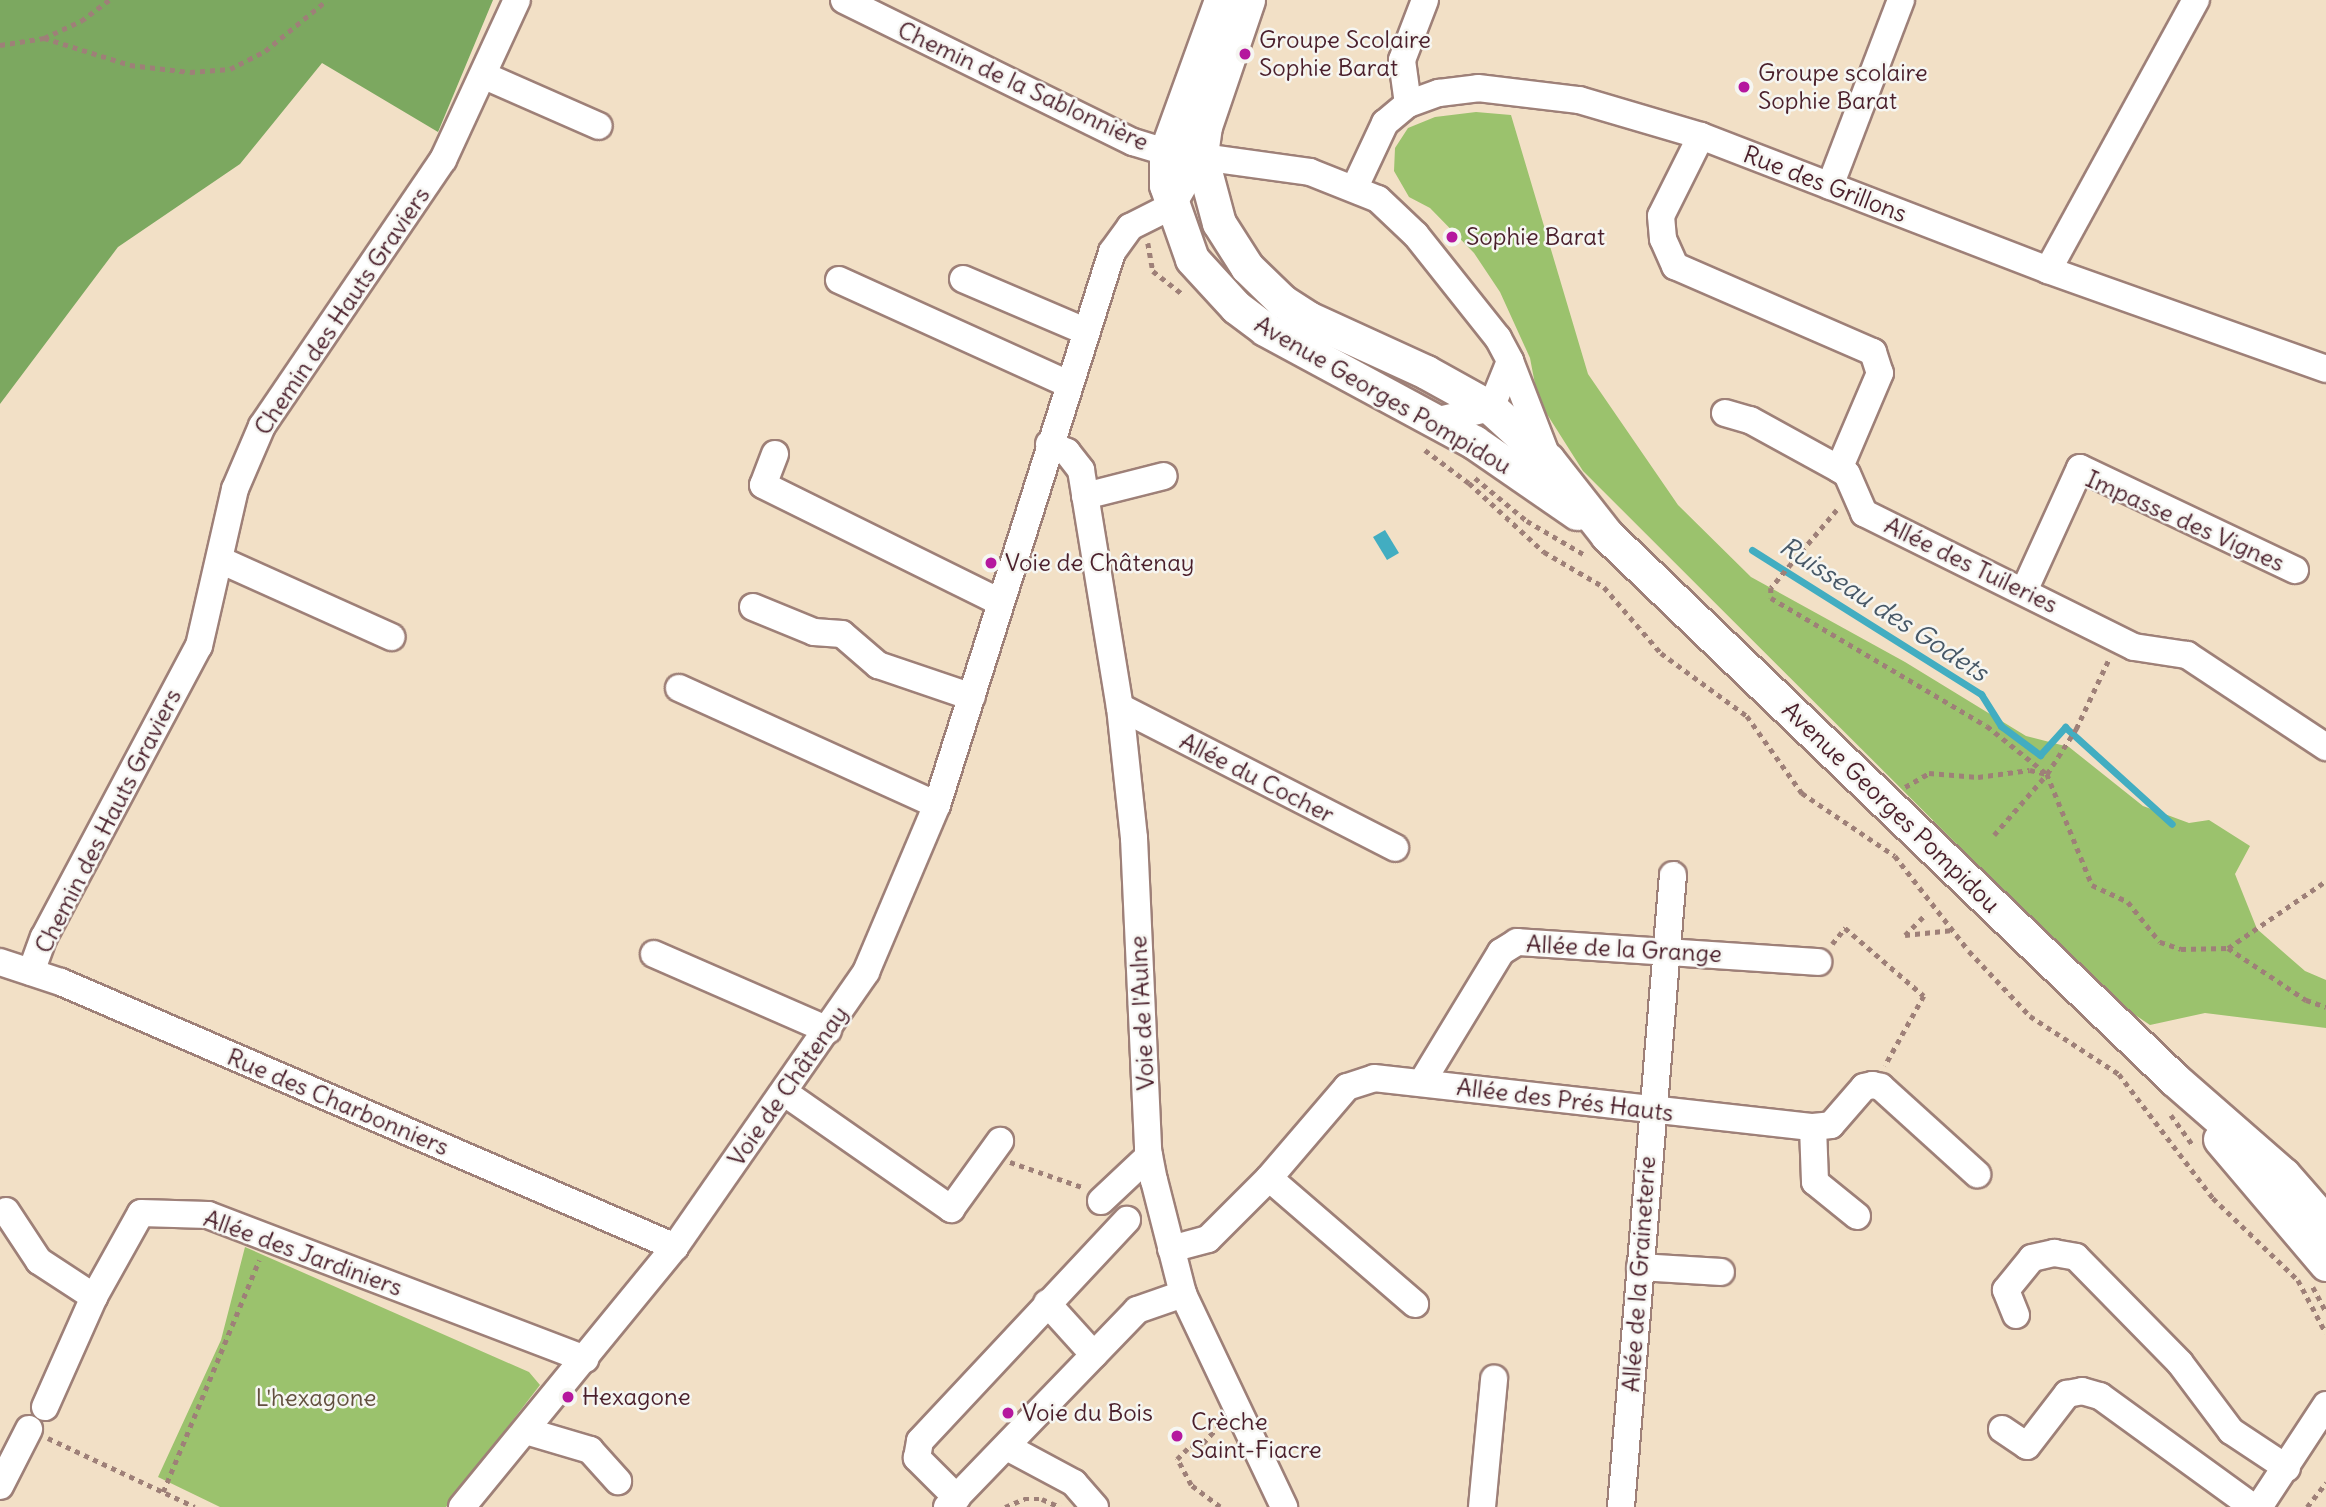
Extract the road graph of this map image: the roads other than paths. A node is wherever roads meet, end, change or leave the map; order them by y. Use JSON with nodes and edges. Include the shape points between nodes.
{"nodes":[{"id":1,"x":517,"y":0,"type":"edge"},
{"id":2,"x":844,"y":0,"type":"edge"},
{"id":3,"x":1221,"y":0,"type":"edge"},
{"id":4,"x":1248,"y":0,"type":"edge"},
{"id":5,"x":1425,"y":0,"type":"edge"},
{"id":6,"x":1901,"y":0,"type":"edge"},
{"id":7,"x":2196,"y":0,"type":"edge"},
{"id":8,"x":485,"y":76,"type":"junction"},
{"id":9,"x":1408,"y":104,"type":"junction"},
{"id":10,"x":599,"y":126,"type":"dead end"},
{"id":11,"x":1701,"y":136,"type":"junction"},
{"id":12,"x":1166,"y":152,"type":"junction"},
{"id":13,"x":1201,"y":156,"type":"junction"},
{"id":14,"x":1830,"y":186,"type":"junction"},
{"id":15,"x":1355,"y":187,"type":"junction"},
{"id":16,"x":1172,"y":206,"type":"junction"},
{"id":17,"x":2048,"y":270,"type":"junction"},
{"id":18,"x":964,"y":279,"type":"dead end"},
{"id":19,"x":839,"y":280,"type":"dead end"},
{"id":20,"x":1085,"y":331,"type":"junction"},
{"id":21,"x":1510,"y":360,"type":"junction"},
{"id":22,"x":2326,"y":369,"type":"edge"},
{"id":23,"x":1068,"y":384,"type":"junction"},
{"id":24,"x":1491,"y":408,"type":"junction"},
{"id":25,"x":1725,"y":413,"type":"dead end"},
{"id":26,"x":1434,"y":421,"type":"junction"},
{"id":27,"x":775,"y":454,"type":"dead end"},
{"id":28,"x":1045,"y":455,"type":"junction"},
{"id":29,"x":1548,"y":460,"type":"junction"},
{"id":30,"x":1839,"y":469,"type":"junction"},
{"id":31,"x":1164,"y":476,"type":"dead end"},
{"id":32,"x":1085,"y":496,"type":"junction"},
{"id":33,"x":1599,"y":547,"type":"junction"},
{"id":34,"x":220,"y":560,"type":"junction"},
{"id":35,"x":2295,"y":570,"type":"dead end"},
{"id":36,"x":2024,"y":591,"type":"junction"},
{"id":37,"x":1000,"y":602,"type":"junction"},
{"id":38,"x":753,"y":607,"type":"dead end"},
{"id":39,"x":391,"y":637,"type":"dead end"},
{"id":40,"x":679,"y":688,"type":"dead end"},
{"id":41,"x":972,"y":697,"type":"junction"},
{"id":42,"x":1119,"y":708,"type":"junction"},
{"id":43,"x":2326,"y":747,"type":"edge"},
{"id":44,"x":937,"y":805,"type":"junction"},
{"id":45,"x":1395,"y":848,"type":"dead end"},
{"id":46,"x":1673,"y":875,"type":"dead end"},
{"id":47,"x":1668,"y":950,"type":"junction"},
{"id":48,"x":654,"y":954,"type":"dead end"},
{"id":49,"x":0,"y":962,"type":"edge"},
{"id":50,"x":1818,"y":962,"type":"road end"},
{"id":51,"x":31,"y":972,"type":"junction"},
{"id":52,"x":828,"y":1030,"type":"junction"},
{"id":53,"x":1422,"y":1082,"type":"junction"},
{"id":54,"x":785,"y":1093,"type":"junction"},
{"id":55,"x":2171,"y":1095,"type":"junction"},
{"id":56,"x":1652,"y":1111,"type":"junction"},
{"id":57,"x":1812,"y":1127,"type":"junction"},
{"id":58,"x":995,"y":1148,"type":"road end"},
{"id":59,"x":1149,"y":1156,"type":"junction"},
{"id":60,"x":1978,"y":1174,"type":"dead end"},
{"id":61,"x":2283,"y":1174,"type":"junction"},
{"id":62,"x":1269,"y":1178,"type":"junction"},
{"id":63,"x":1095,"y":1195,"type":"road end"},
{"id":64,"x":6,"y":1211,"type":"dead end"},
{"id":65,"x":2326,"y":1213,"type":"edge"},
{"id":66,"x":1857,"y":1216,"type":"dead end"},
{"id":67,"x":1127,"y":1220,"type":"dead end"},
{"id":68,"x":2326,"y":1223,"type":"edge"},
{"id":69,"x":675,"y":1247,"type":"junction"},
{"id":70,"x":1171,"y":1250,"type":"junction"},
{"id":71,"x":1640,"y":1267,"type":"junction"},
{"id":72,"x":2315,"y":1269,"type":"edge"},
{"id":73,"x":1721,"y":1272,"type":"dead end"},
{"id":74,"x":1183,"y":1294,"type":"junction"},
{"id":75,"x":94,"y":1297,"type":"junction"},
{"id":76,"x":1047,"y":1303,"type":"junction"},
{"id":77,"x":1415,"y":1304,"type":"dead end"},
{"id":78,"x":2016,"y":1315,"type":"dead end"},
{"id":79,"x":1094,"y":1354,"type":"junction"},
{"id":80,"x":586,"y":1359,"type":"junction"},
{"id":81,"x":1494,"y":1379,"type":"dead end"},
{"id":82,"x":2326,"y":1405,"type":"edge"},
{"id":83,"x":45,"y":1407,"type":"dead end"},
{"id":84,"x":29,"y":1429,"type":"road end"},
{"id":85,"x":2002,"y":1429,"type":"dead end"},
{"id":86,"x":526,"y":1431,"type":"junction"},
{"id":87,"x":2326,"y":1433,"type":"edge"},
{"id":88,"x":1007,"y":1447,"type":"junction"},
{"id":89,"x":2287,"y":1468,"type":"junction"},
{"id":90,"x":618,"y":1481,"type":"dead end"},
{"id":91,"x":0,"y":1486,"type":"edge"},
{"id":92,"x":952,"y":1502,"type":"edge"},
{"id":93,"x":462,"y":1507,"type":"edge"},
{"id":94,"x":1095,"y":1507,"type":"edge"},
{"id":95,"x":1284,"y":1507,"type":"edge"},
{"id":96,"x":1482,"y":1507,"type":"edge"},
{"id":97,"x":1621,"y":1507,"type":"edge"},
{"id":98,"x":2253,"y":1507,"type":"edge"},
{"id":99,"x":2259,"y":1507,"type":"edge"}],
"edges":[{"from":1,"to":8,"type":"street","name":"Chemin des Hauts Graviers"},
{"from":2,"to":12,"type":"street","name":"Chemin de la Sablonnière","via":[[1133,142]]},
{"from":3,"to":12,"type":"main road","name":"Avenue Georges Pompidou","via":[[1170,128]]},
{"from":4,"to":13,"type":"main road","via":[[1205,126]]},
{"from":5,"to":9,"type":"street","via":[[1402,60]]},
{"from":6,"to":14,"type":"street"},
{"from":7,"to":17,"type":"street"},
{"from":8,"to":10,"type":"street"},
{"from":8,"to":34,"type":"street","name":"Chemin des Hauts Graviers","via":[[443,160],[262,425],[235,489]]},
{"from":9,"to":11,"type":"street","name":"Rue des Grillons","via":[[1439,93],[1478,89],[1578,100]]},
{"from":9,"to":15,"type":"street","name":"Rue des Grillons","via":[[1385,123]]},
{"from":11,"to":14,"type":"street","name":"Rue des Grillons"},
{"from":11,"to":30,"type":"street","via":[[1661,216],[1662,239],[1675,266],[1873,352],[1880,373]]},
{"from":12,"to":13,"type":"street","name":"Chemin de la Sablonnière"},
{"from":12,"to":16,"type":"main road","name":"Avenue Georges Pompidou"},
{"from":13,"to":15,"type":"street","via":[[1310,172]]},
{"from":13,"to":16,"type":"street","name":"Voie de Châtenay"},
{"from":13,"to":24,"type":"main road","name":"Avenue Georges Pompidou","via":[[1219,223],[1247,267],[1282,301]]},
{"from":14,"to":17,"type":"street","name":"Rue des Grillons"},
{"from":15,"to":21,"type":"street","via":[[1378,199],[1416,235],[1498,338]]},
{"from":16,"to":20,"type":"street","name":"Voie de Châtenay","via":[[1122,235]]},
{"from":16,"to":26,"type":"main road","name":"Avenue Georges Pompidou","via":[[1192,259],[1236,307],[1298,351]]},
{"from":17,"to":22,"type":"street","name":"Rue des Grillons"},
{"from":18,"to":20,"type":"street"},
{"from":19,"to":23,"type":"street"},
{"from":20,"to":23,"type":"street","name":"Voie de Châtenay"},
{"from":21,"to":24,"type":"street"},
{"from":21,"to":29,"type":"street"},
{"from":23,"to":28,"type":"street","name":"Voie de Châtenay"},
{"from":24,"to":26,"type":"street"},
{"from":24,"to":29,"type":"main road","name":"Avenue Georges Pompidou"},
{"from":25,"to":30,"type":"street","via":[[1750,420]]},
{"from":26,"to":33,"type":"main road","name":"Avenue Georges Pompidou","via":[[1474,442]]},
{"from":27,"to":37,"type":"street","via":[[763,485]]},
{"from":28,"to":32,"type":"street","name":"Voie de l'Aulne","via":[[1076,461]]},
{"from":28,"to":37,"type":"street","name":"Voie de Châtenay"},
{"from":29,"to":33,"type":"main road","name":"Avenue Georges Pompidou"},
{"from":30,"to":36,"type":"street","name":"Allée des Tuileries","via":[[1847,474],[1864,513]]},
{"from":31,"to":32,"type":"street"},
{"from":32,"to":42,"type":"street","name":"Voie de l'Aulne"},
{"from":33,"to":55,"type":"main road","name":"Avenue Georges Pompidou"},
{"from":34,"to":39,"type":"street"},
{"from":34,"to":51,"type":"street","name":"Chemin des Hauts Graviers","via":[[199,646],[44,937]]},
{"from":35,"to":36,"type":"street","name":"Impasse des Vignes","via":[[2080,468]]},
{"from":36,"to":43,"type":"street","name":"Allée des Tuileries","via":[[2146,650],[2187,655]]},
{"from":37,"to":41,"type":"street","name":"Voie de Châtenay"},
{"from":38,"to":41,"type":"street","via":[[814,632],[842,634],[878,665]]},
{"from":40,"to":44,"type":"street"},
{"from":41,"to":44,"type":"street","name":"Voie de Châtenay"},
{"from":42,"to":45,"type":"street","name":"Allée du Cocher"},
{"from":42,"to":59,"type":"street","name":"Voie de l'Aulne","via":[[1134,838]]},
{"from":44,"to":52,"type":"street","name":"Voie de Châtenay","via":[[866,972]]},
{"from":46,"to":47,"type":"street","name":"Allée de la Graineterie"},
{"from":47,"to":50,"type":"street","name":"Allée de la Grange"},
{"from":47,"to":53,"type":"street","name":"Allée de la Grange","via":[[1517,942],[1501,952]]},
{"from":47,"to":56,"type":"street","name":"Allée de la Graineterie"},
{"from":48,"to":52,"type":"street"},
{"from":49,"to":51,"type":"street","name":"Rue des Charbonniers"},
{"from":51,"to":69,"type":"street","name":"Rue des Charbonniers"},
{"from":52,"to":54,"type":"street","name":"Voie de Châtenay"},
{"from":53,"to":56,"type":"street","name":"Allée des Prés Hauts"},
{"from":53,"to":62,"type":"street","name":"Allée des Prés Hauts","via":[[1374,1078],[1347,1087]]},
{"from":54,"to":58,"type":"street","via":[[951,1209]]},
{"from":54,"to":69,"type":"street","name":"Voie de Châtenay"},
{"from":55,"to":61,"type":"main road","name":"Avenue Georges Pompidou"},
{"from":55,"to":72,"type":"main road","name":"Avenue Georges Pompidou"},
{"from":56,"to":57,"type":"street","name":"Allée des Prés Hauts"},
{"from":56,"to":71,"type":"street","name":"Allée de la Graineterie"},
{"from":57,"to":60,"type":"street","via":[[1831,1125],[1864,1087],[1873,1084]]},
{"from":57,"to":66,"type":"street","via":[[1815,1182]]},
{"from":59,"to":63,"type":"street"},
{"from":59,"to":70,"type":"street","name":"Voie de l'Aulne"},
{"from":61,"to":65,"type":"main road"},
{"from":61,"to":68,"type":"main road","name":"Avenue Georges Pompidou"},
{"from":62,"to":70,"type":"street","name":"Allée des Prés Hauts","via":[[1208,1239]]},
{"from":62,"to":77,"type":"street"},
{"from":64,"to":75,"type":"street","via":[[39,1261]]},
{"from":67,"to":76,"type":"street"},
{"from":69,"to":80,"type":"street","name":"Voie de Châtenay"},
{"from":70,"to":74,"type":"street","name":"Voie de l'Aulne"},
{"from":71,"to":73,"type":"street"},
{"from":71,"to":97,"type":"street","name":"Allée de la Graineterie"},
{"from":74,"to":79,"type":"street","via":[[1137,1310]]},
{"from":74,"to":95,"type":"street","name":"Voie de l'Aulne"},
{"from":75,"to":80,"type":"street","name":"Allée des Jardiniers","via":[[141,1213],[208,1214]]},
{"from":75,"to":83,"type":"street","name":"Allée des Jardiniers"},
{"from":76,"to":79,"type":"street"},
{"from":76,"to":92,"type":"street","via":[[920,1441],[917,1458]]},
{"from":78,"to":89,"type":"street","via":[[2006,1290],[2032,1258],[2054,1253],[2076,1257],[2180,1363],[2231,1431]]},
{"from":79,"to":88,"type":"street"},
{"from":80,"to":86,"type":"street","name":"Voie de Châtenay"},
{"from":81,"to":96,"type":"street"},
{"from":82,"to":89,"type":"street"},
{"from":84,"to":91,"type":"street"},
{"from":85,"to":98,"type":"street","via":[[2027,1446],[2067,1394],[2082,1391],[2100,1396]]},
{"from":86,"to":90,"type":"street","via":[[590,1450]]},
{"from":86,"to":93,"type":"street","name":"Voie de Châtenay"},
{"from":87,"to":89,"type":"street"},
{"from":88,"to":92,"type":"street"},
{"from":88,"to":94,"type":"street","via":[[1074,1483]]},
{"from":89,"to":99,"type":"street"}]}
